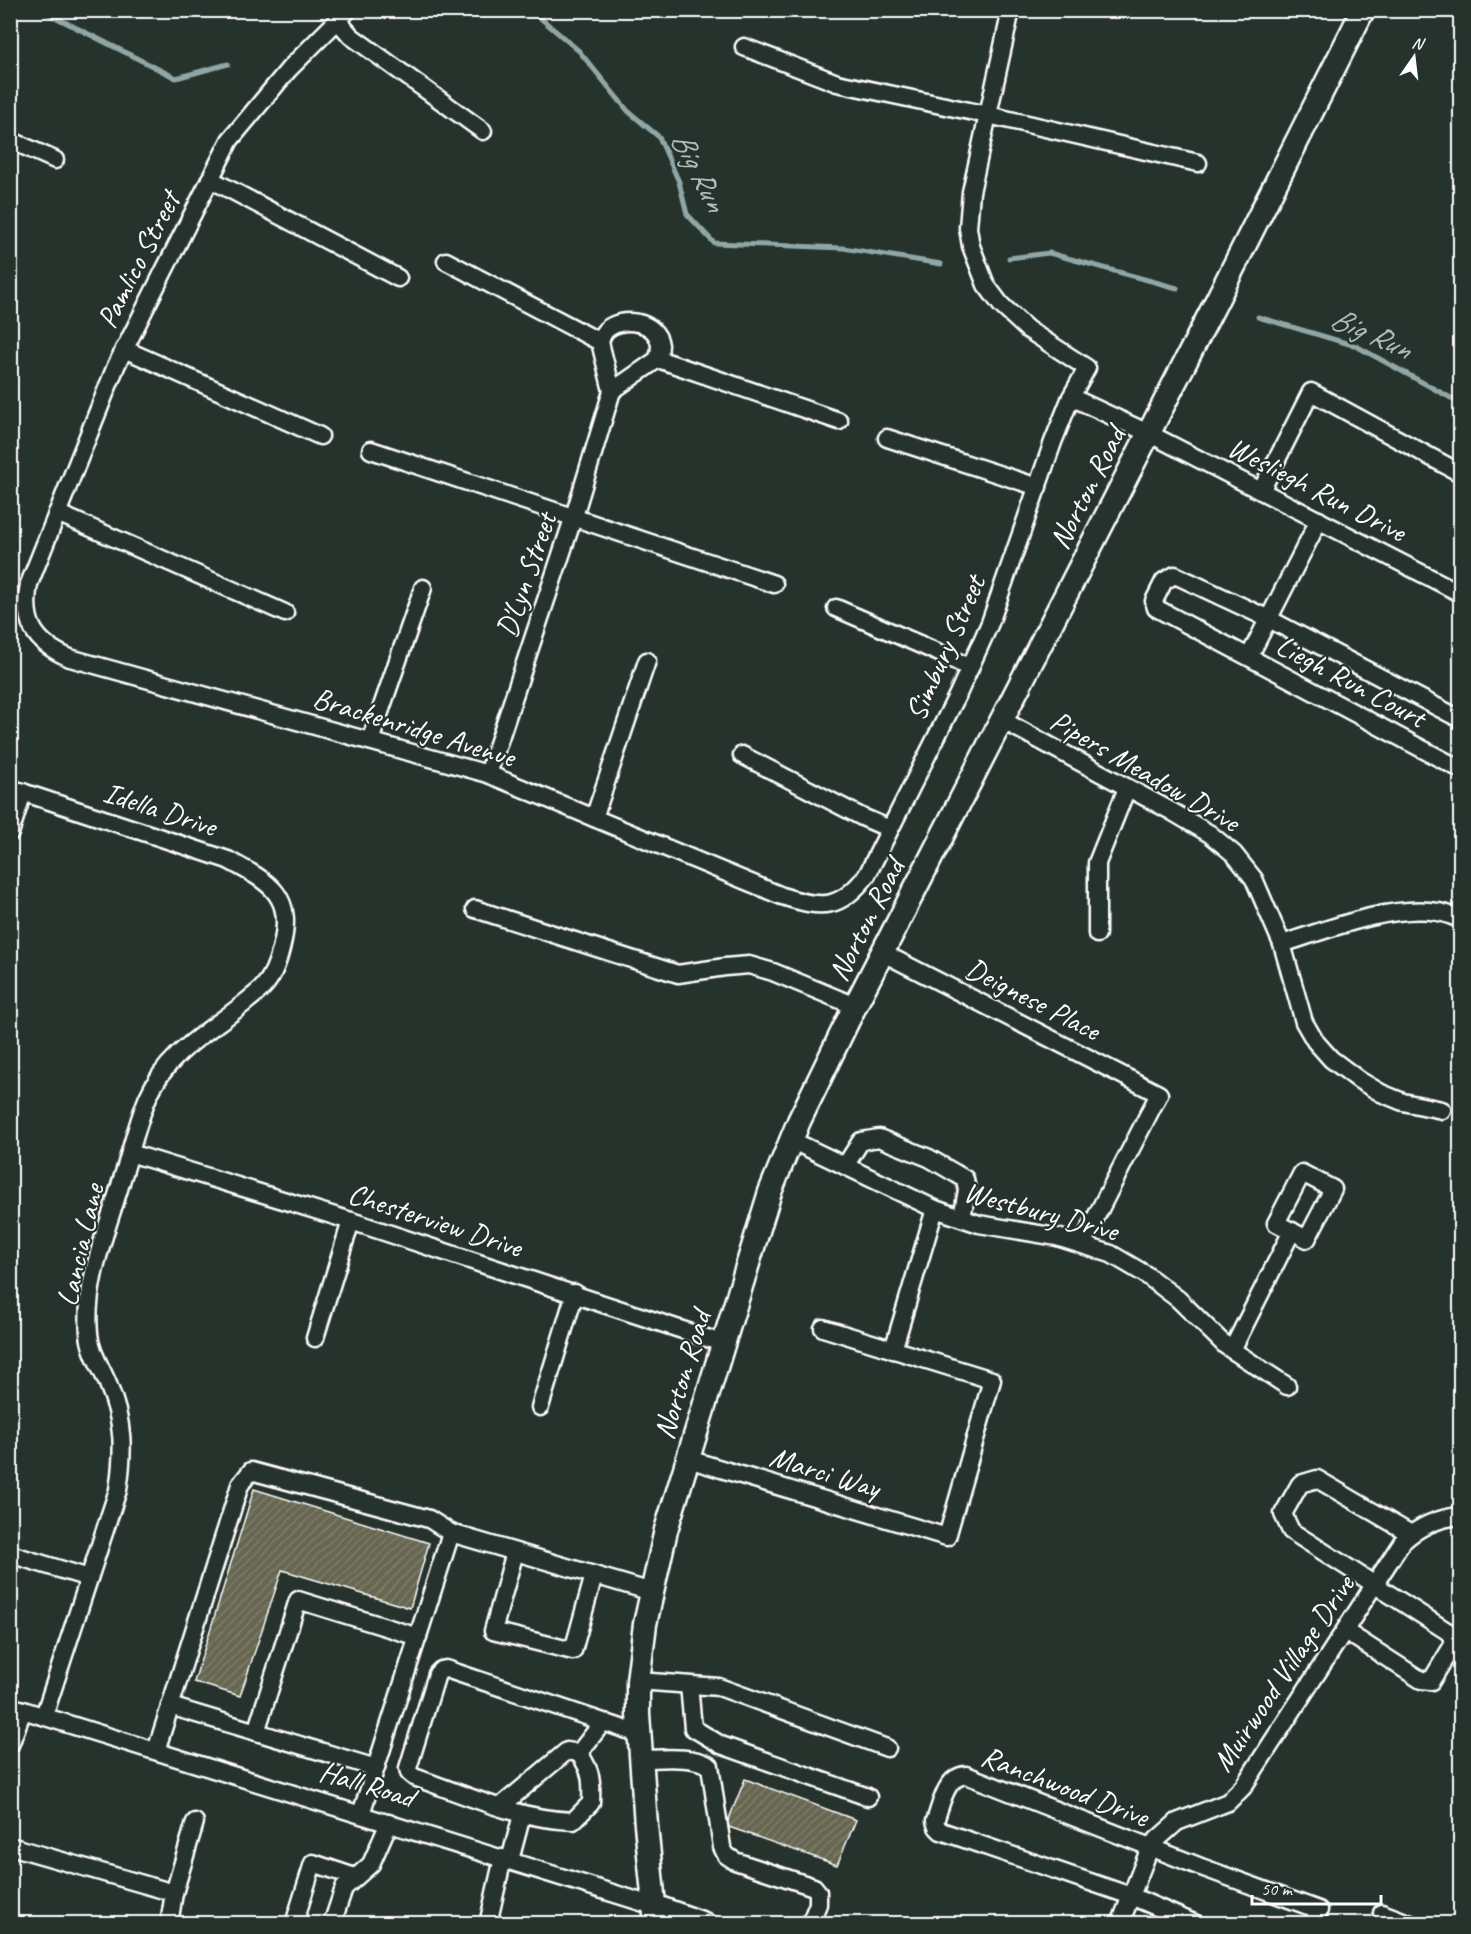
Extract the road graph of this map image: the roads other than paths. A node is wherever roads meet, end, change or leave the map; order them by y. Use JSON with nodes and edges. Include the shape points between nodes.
{"nodes":[{"id":1,"x":1011,"y":10,"type":"edge"},
{"id":2,"x":1363,"y":10,"type":"edge"},
{"id":3,"x":343,"y":16,"type":"edge"},
{"id":4,"x":744,"y":48,"type":"dead end"},
{"id":5,"x":988,"y":115,"type":"junction"},
{"id":6,"x":483,"y":130,"type":"dead end"},
{"id":7,"x":10,"y":140,"type":"edge"},
{"id":8,"x":55,"y":160,"type":"dead end"},
{"id":9,"x":1198,"y":163,"type":"dead end"},
{"id":10,"x":210,"y":179,"type":"junction"},
{"id":11,"x":446,"y":261,"type":"dead end"},
{"id":12,"x":398,"y":278,"type":"dead end"},
{"id":13,"x":600,"y":342,"type":"junction"},
{"id":14,"x":124,"y":349,"type":"junction"},
{"id":15,"x":658,"y":359,"type":"junction"},
{"id":16,"x":612,"y":392,"type":"junction"},
{"id":17,"x":1071,"y":397,"type":"junction"},
{"id":18,"x":839,"y":421,"type":"dead end"},
{"id":19,"x":1148,"y":433,"type":"junction"},
{"id":20,"x":320,"y":436,"type":"dead end"},
{"id":21,"x":887,"y":438,"type":"dead end"},
{"id":22,"x":371,"y":450,"type":"dead end"},
{"id":23,"x":1461,"y":472,"type":"edge"},
{"id":24,"x":1038,"y":487,"type":"junction"},
{"id":25,"x":1261,"y":490,"type":"junction"},
{"id":26,"x":57,"y":513,"type":"junction"},
{"id":27,"x":574,"y":516,"type":"junction"},
{"id":28,"x":1319,"y":520,"type":"junction"},
{"id":29,"x":34,"y":570,"type":"joint"},
{"id":30,"x":774,"y":584,"type":"dead end"},
{"id":31,"x":423,"y":588,"type":"dead end"},
{"id":32,"x":1461,"y":593,"type":"edge"},
{"id":33,"x":836,"y":608,"type":"dead end"},
{"id":34,"x":285,"y":613,"type":"dead end"},
{"id":35,"x":1269,"y":619,"type":"junction"},
{"id":36,"x":1249,"y":657,"type":"junction"},
{"id":37,"x":647,"y":661,"type":"dead end"},
{"id":38,"x":970,"y":668,"type":"junction"},
{"id":39,"x":1461,"y":719,"type":"edge"},
{"id":40,"x":1002,"y":720,"type":"junction"},
{"id":41,"x":370,"y":741,"type":"junction"},
{"id":42,"x":742,"y":754,"type":"dead end"},
{"id":43,"x":1461,"y":769,"type":"edge"},
{"id":44,"x":488,"y":774,"type":"junction"},
{"id":45,"x":1127,"y":788,"type":"junction"},
{"id":46,"x":17,"y":790,"type":"edge"},
{"id":47,"x":594,"y":818,"type":"junction"},
{"id":48,"x":890,"y":829,"type":"junction"},
{"id":49,"x":10,"y":833,"type":"edge"},
{"id":50,"x":282,"y":900,"type":"joint"},
{"id":51,"x":837,"y":903,"type":"joint"},
{"id":52,"x":475,"y":909,"type":"dead end"},
{"id":53,"x":1461,"y":919,"type":"edge"},
{"id":54,"x":1097,"y":934,"type":"dead end"},
{"id":55,"x":1282,"y":944,"type":"junction"},
{"id":56,"x":883,"y":953,"type":"junction"},
{"id":57,"x":855,"y":1006,"type":"junction"},
{"id":58,"x":1442,"y":1110,"type":"dead end"},
{"id":59,"x":791,"y":1140,"type":"junction"},
{"id":60,"x":130,"y":1153,"type":"junction"},
{"id":61,"x":845,"y":1166,"type":"junction"},
{"id":62,"x":935,"y":1209,"type":"junction"},
{"id":63,"x":962,"y":1218,"type":"junction"},
{"id":64,"x":351,"y":1221,"type":"junction"},
{"id":65,"x":1292,"y":1232,"type":"dead end"},
{"id":66,"x":1082,"y":1244,"type":"junction"},
{"id":67,"x":575,"y":1293,"type":"junction"},
{"id":68,"x":823,"y":1328,"type":"dead end"},
{"id":69,"x":315,"y":1338,"type":"dead end"},
{"id":70,"x":722,"y":1343,"type":"junction"},
{"id":71,"x":893,"y":1350,"type":"junction"},
{"id":72,"x":1232,"y":1350,"type":"junction"},
{"id":73,"x":1287,"y":1386,"type":"dead end"},
{"id":74,"x":540,"y":1407,"type":"dead end"},
{"id":75,"x":688,"y":1459,"type":"junction"},
{"id":76,"x":1461,"y":1516,"type":"edge"},
{"id":77,"x":451,"y":1533,"type":"junction"},
{"id":78,"x":1411,"y":1533,"type":"junction"},
{"id":79,"x":515,"y":1552,"type":"junction"},
{"id":80,"x":10,"y":1554,"type":"edge"},
{"id":81,"x":594,"y":1575,"type":"junction"},
{"id":82,"x":89,"y":1578,"type":"junction"},
{"id":83,"x":1374,"y":1585,"type":"junction"},
{"id":84,"x":652,"y":1592,"type":"junction"},
{"id":85,"x":1345,"y":1631,"type":"junction"},
{"id":86,"x":418,"y":1637,"type":"junction"},
{"id":87,"x":638,"y":1681,"type":"junction"},
{"id":88,"x":689,"y":1685,"type":"junction"},
{"id":89,"x":170,"y":1706,"type":"junction"},
{"id":90,"x":17,"y":1708,"type":"edge"},
{"id":91,"x":44,"y":1716,"type":"junction"},
{"id":92,"x":603,"y":1722,"type":"junction"},
{"id":93,"x":256,"y":1732,"type":"junction"},
{"id":94,"x":639,"y":1734,"type":"junction"},
{"id":95,"x":10,"y":1745,"type":"edge"},
{"id":96,"x":887,"y":1748,"type":"dead end"},
{"id":97,"x":156,"y":1751,"type":"junction"},
{"id":98,"x":579,"y":1753,"type":"junction"},
{"id":99,"x":641,"y":1759,"type":"junction"},
{"id":100,"x":376,"y":1768,"type":"junction"},
{"id":101,"x":868,"y":1797,"type":"dead end"},
{"id":102,"x":500,"y":1807,"type":"junction"},
{"id":103,"x":362,"y":1814,"type":"junction"},
{"id":104,"x":522,"y":1815,"type":"junction"},
{"id":105,"x":195,"y":1822,"type":"dead end"},
{"id":106,"x":389,"y":1823,"type":"junction"},
{"id":107,"x":10,"y":1846,"type":"edge"},
{"id":108,"x":1150,"y":1847,"type":"junction"},
{"id":109,"x":507,"y":1859,"type":"junction"},
{"id":110,"x":355,"y":1877,"type":"junction"},
{"id":111,"x":174,"y":1893,"type":"junction"},
{"id":112,"x":1131,"y":1896,"type":"junction"},
{"id":113,"x":1382,"y":1912,"type":"dead end"},
{"id":114,"x":655,"y":1915,"type":"edge"},
{"id":115,"x":168,"y":1923,"type":"edge"},
{"id":116,"x":294,"y":1923,"type":"edge"},
{"id":117,"x":332,"y":1923,"type":"edge"},
{"id":118,"x":488,"y":1923,"type":"edge"},
{"id":119,"x":704,"y":1923,"type":"edge"},
{"id":120,"x":810,"y":1923,"type":"edge"},
{"id":121,"x":1120,"y":1923,"type":"edge"},
{"id":122,"x":1196,"y":1923,"type":"edge"},
{"id":123,"x":1314,"y":1923,"type":"edge"},
{"id":124,"x":1411,"y":1923,"type":"edge"}],
"edges":[{"from":1,"to":5,"type":"street"},
{"from":2,"to":19,"type":"main road","name":"Norton Road"},
{"from":3,"to":6,"type":"street","via":[[351,36]]},
{"from":3,"to":10,"type":"street","name":"Pamlico Street","via":[[289,69],[230,140]]},
{"from":4,"to":5,"type":"street","via":[[837,83]]},
{"from":5,"to":9,"type":"street"},
{"from":5,"to":17,"type":"street","name":"Simbury Street","via":[[971,192],[971,246],[986,285],[1001,305],[1027,329],[1087,368]]},
{"from":7,"to":8,"type":"street"},
{"from":10,"to":12,"type":"street"},
{"from":10,"to":14,"type":"street","name":"Pamlico Street"},
{"from":11,"to":13,"type":"street"},
{"from":13,"to":15,"type":"street","via":[[604,331],[631,321],[647,327],[656,336],[660,345]]},
{"from":13,"to":16,"type":"street"},
{"from":14,"to":20,"type":"street"},
{"from":14,"to":26,"type":"street","name":"Pamlico Street"},
{"from":15,"to":16,"type":"street"},
{"from":15,"to":18,"type":"street"},
{"from":16,"to":27,"type":"street","name":"D'Lyn Street"},
{"from":17,"to":19,"type":"street","name":"Wesliegh Run Drive"},
{"from":17,"to":24,"type":"street","name":"Simbury Street"},
{"from":19,"to":25,"type":"street","name":"Wesliegh Run Drive"},
{"from":19,"to":40,"type":"main road","name":"Norton Road"},
{"from":21,"to":24,"type":"street"},
{"from":22,"to":27,"type":"street"},
{"from":23,"to":25,"type":"street","via":[[1311,392]]},
{"from":24,"to":38,"type":"street","name":"Simbury Street"},
{"from":25,"to":28,"type":"street","name":"Wesliegh Run Drive"},
{"from":26,"to":29,"type":"street","name":"Pamlico Street"},
{"from":26,"to":34,"type":"street"},
{"from":27,"to":30,"type":"street"},
{"from":27,"to":44,"type":"street","name":"D'Lyn Street"},
{"from":28,"to":32,"type":"street","name":"Wesliegh Run Drive"},
{"from":28,"to":35,"type":"street","name":"Liegh Run Court"},
{"from":29,"to":41,"type":"street","name":"Brackenridge Avenue","via":[[27,613],[39,638],[58,653]]},
{"from":31,"to":41,"type":"street"},
{"from":33,"to":38,"type":"street"},
{"from":35,"to":36,"type":"street","name":"Liegh Run Court"},
{"from":35,"to":36,"type":"street","name":"Liegh Run Court","via":[[1175,575],[1164,581],[1154,601],[1156,608]]},
{"from":35,"to":39,"type":"street","name":"Liegh Run Court"},
{"from":36,"to":43,"type":"street","name":"Liegh Run Court"},
{"from":37,"to":47,"type":"street"},
{"from":38,"to":48,"type":"street","name":"Simbury Street"},
{"from":40,"to":45,"type":"street","name":"Pipers Meadow Drive"},
{"from":40,"to":56,"type":"main road","name":"Norton Road"},
{"from":41,"to":44,"type":"street","name":"Brackenridge Avenue"},
{"from":42,"to":48,"type":"street"},
{"from":44,"to":47,"type":"street","name":"Brackenridge Avenue"},
{"from":45,"to":54,"type":"street","via":[[1097,863]]},
{"from":45,"to":55,"type":"street","name":"Pipers Meadow Drive","via":[[1210,834],[1234,854],[1254,879]]},
{"from":46,"to":49,"type":"street"},
{"from":46,"to":50,"type":"street","name":"Idella Drive","via":[[228,860],[258,876]]},
{"from":47,"to":51,"type":"street","name":"Brackenridge Avenue","via":[[782,896],[809,905]]},
{"from":48,"to":51,"type":"street","name":"Simbury Street","via":[[867,875],[855,891]]},
{"from":50,"to":60,"type":"street","name":"Lancia Lane","via":[[286,932],[278,962],[265,985],[195,1038],[159,1075]]},
{"from":52,"to":57,"type":"street","via":[[678,974],[749,965]]},
{"from":53,"to":55,"type":"street","via":[[1438,912],[1396,913],[1354,921]]},
{"from":55,"to":58,"type":"street","name":"Pipers Meadow Drive","via":[[1304,1022],[1331,1059],[1380,1094]]},
{"from":56,"to":57,"type":"main road","name":"Norton Road"},
{"from":56,"to":66,"type":"street","name":"Deignese Place","via":[[1159,1094]]},
{"from":57,"to":59,"type":"main road","name":"Norton Road"},
{"from":59,"to":61,"type":"street","name":"Westbury Drive"},
{"from":59,"to":70,"type":"main road","name":"Norton Road","via":[[770,1192]]},
{"from":60,"to":64,"type":"street","name":"Chesterview Drive"},
{"from":60,"to":82,"type":"street","name":"Lancia Lane","via":[[94,1274],[88,1308],[89,1336],[117,1406],[123,1435],[118,1490]]},
{"from":61,"to":62,"type":"street","name":"Westbury Drive"},
{"from":61,"to":63,"type":"street","via":[[861,1141],[879,1138],[929,1158],[965,1179]]},
{"from":62,"to":63,"type":"street","name":"Westbury Drive"},
{"from":62,"to":71,"type":"street"},
{"from":63,"to":66,"type":"street","name":"Westbury Drive"},
{"from":64,"to":67,"type":"street","name":"Chesterview Drive"},
{"from":64,"to":69,"type":"street"},
{"from":65,"to":72,"type":"street"},
{"from":66,"to":72,"type":"street","name":"Westbury Drive","via":[[1111,1254],[1145,1274]]},
{"from":67,"to":70,"type":"street","name":"Chesterview Drive"},
{"from":67,"to":74,"type":"street"},
{"from":68,"to":71,"type":"street"},
{"from":70,"to":75,"type":"main road","name":"Norton Road"},
{"from":71,"to":75,"type":"street","name":"Marci Way","via":[[992,1380],[947,1537]]},
{"from":72,"to":73,"type":"street","name":"Westbury Drive"},
{"from":75,"to":84,"type":"main road","name":"Norton Road"},
{"from":76,"to":78,"type":"street","name":"Muirwood Village Drive"},
{"from":77,"to":79,"type":"street"},
{"from":77,"to":86,"type":"street"},
{"from":77,"to":89,"type":"street","via":[[429,1519],[251,1471],[240,1485]]},
{"from":78,"to":83,"type":"street","name":"Muirwood Village Drive"},
{"from":78,"to":83,"type":"street","via":[[1317,1479],[1300,1484],[1283,1514],[1291,1531]]},
{"from":79,"to":81,"type":"street"},
{"from":79,"to":81,"type":"street","via":[[493,1630],[573,1651]]},
{"from":80,"to":82,"type":"street"},
{"from":81,"to":84,"type":"street"},
{"from":82,"to":91,"type":"street","name":"Lancia Lane"},
{"from":83,"to":85,"type":"street","name":"Muirwood Village Drive"},
{"from":83,"to":85,"type":"street","via":[[1453,1636],[1453,1645],[1431,1681],[1421,1680]]},
{"from":84,"to":87,"type":"main road","name":"Norton Road"},
{"from":85,"to":108,"type":"street","name":"Muirwood Village Drive","via":[[1243,1787],[1228,1802],[1177,1822]]},
{"from":86,"to":93,"type":"street","via":[[298,1600]]},
{"from":86,"to":100,"type":"street"},
{"from":87,"to":88,"type":"street"},
{"from":87,"to":94,"type":"main road","name":"Norton Road"},
{"from":88,"to":96,"type":"street","via":[[719,1687]]},
{"from":88,"to":101,"type":"street","via":[[693,1728],[699,1733],[721,1745]]},
{"from":89,"to":93,"type":"street"},
{"from":89,"to":97,"type":"street"},
{"from":90,"to":91,"type":"street","name":"Hall Road"},
{"from":90,"to":95,"type":"street"},
{"from":91,"to":97,"type":"street","name":"Hall Road"},
{"from":92,"to":94,"type":"street"},
{"from":92,"to":98,"type":"street"},
{"from":92,"to":102,"type":"street","via":[[441,1670],[409,1773]]},
{"from":93,"to":100,"type":"street"},
{"from":94,"to":99,"type":"main road","name":"Norton Road"},
{"from":97,"to":103,"type":"street","name":"Hall Road"},
{"from":98,"to":102,"type":"street","via":[[567,1751]]},
{"from":98,"to":104,"type":"street","via":[[590,1770],[591,1803],[573,1821]]},
{"from":99,"to":114,"type":"main road","name":"Norton Road"},
{"from":99,"to":120,"type":"street","via":[[681,1759],[710,1766],[726,1855],[814,1887],[819,1892],[819,1904]]},
{"from":100,"to":103,"type":"street"},
{"from":102,"to":104,"type":"street"},
{"from":103,"to":106,"type":"street","name":"Hall Road"},
{"from":104,"to":109,"type":"street"},
{"from":105,"to":111,"type":"street"},
{"from":106,"to":109,"type":"street","name":"Hall Road"},
{"from":106,"to":110,"type":"street","via":[[371,1864]]},
{"from":107,"to":111,"type":"street"},
{"from":108,"to":112,"type":"street","name":"Muirwood Village Drive"},
{"from":108,"to":112,"type":"street","name":"Ranchwood Drive","via":[[966,1775],[950,1781],[935,1821],[941,1831]]},
{"from":108,"to":123,"type":"street","name":"Ranchwood Drive","via":[[1319,1910]]},
{"from":109,"to":114,"type":"street","name":"Hall Road"},
{"from":109,"to":118,"type":"street"},
{"from":110,"to":116,"type":"street","via":[[313,1863]]},
{"from":110,"to":117,"type":"street","via":[[344,1888]]},
{"from":111,"to":115,"type":"street"},
{"from":112,"to":121,"type":"street","name":"Muirwood Village Drive"},
{"from":112,"to":122,"type":"street","name":"Ranchwood Drive"},
{"from":113,"to":124,"type":"street"},
{"from":114,"to":119,"type":"main road","name":"Hall Road"}]}
